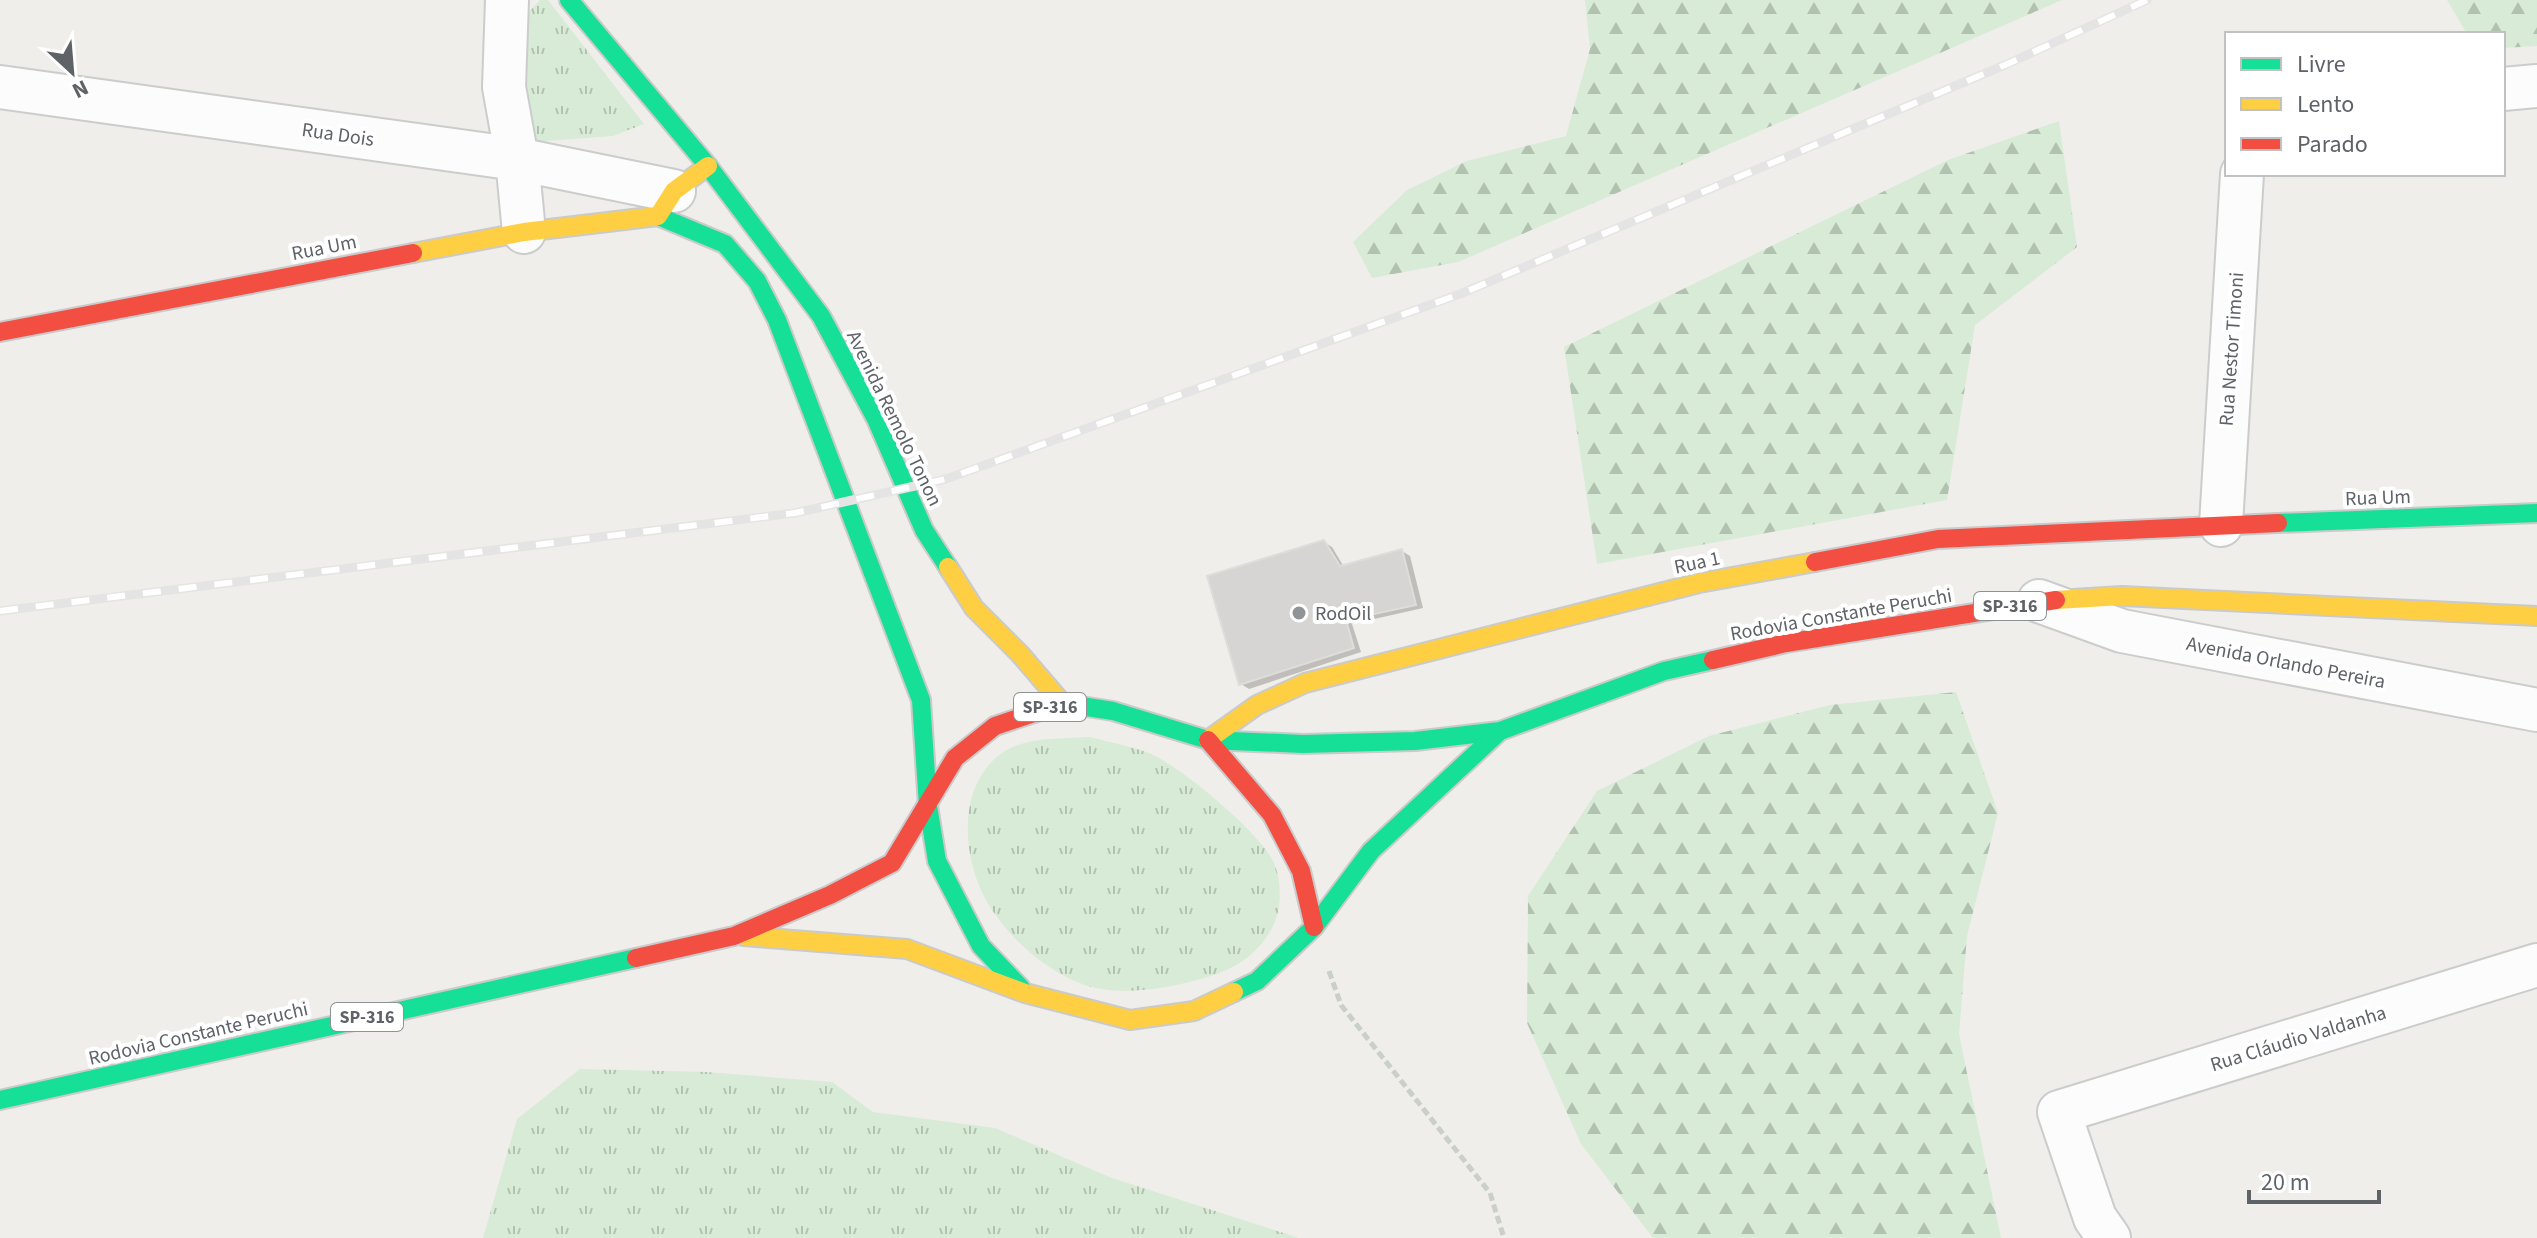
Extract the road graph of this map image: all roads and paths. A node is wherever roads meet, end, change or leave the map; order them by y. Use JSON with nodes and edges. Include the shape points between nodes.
{"nodes":[{"id":1,"x":507,"y":0,"type":"edge"},
{"id":2,"x":569,"y":0,"type":"edge"},
{"id":3,"x":2537,"y":86,"type":"edge"},
{"id":4,"x":0,"y":87,"type":"edge"},
{"id":5,"x":2505,"y":89,"type":"edge"},
{"id":6,"x":517,"y":159,"type":"junction"},
{"id":7,"x":708,"y":166,"type":"junction"},
{"id":8,"x":2242,"y":176,"type":"edge"},
{"id":9,"x":666,"y":203,"type":"junction"},
{"id":10,"x":524,"y":232,"type":"junction"},
{"id":11,"x":0,"y":332,"type":"edge"},
{"id":12,"x":2537,"y":513,"type":"edge"},
{"id":13,"x":2221,"y":525,"type":"junction"},
{"id":14,"x":2039,"y":601,"type":"junction"},
{"id":15,"x":2537,"y":616,"type":"edge"},
{"id":16,"x":1062,"y":703,"type":"junction"},
{"id":17,"x":2537,"y":710,"type":"edge"},
{"id":18,"x":1500,"y":731,"type":"junction"},
{"id":19,"x":1208,"y":740,"type":"junction"},
{"id":20,"x":928,"y":806,"type":"junction"},
{"id":21,"x":1314,"y":927,"type":"junction"},
{"id":22,"x":734,"y":936,"type":"junction"},
{"id":23,"x":2537,"y":965,"type":"edge"},
{"id":24,"x":1025,"y":993,"type":"junction"},
{"id":25,"x":0,"y":1100,"type":"edge"},
{"id":26,"x":1504,"y":1238,"type":"edge"},
{"id":27,"x":2109,"y":1238,"type":"edge"}],
"edges":[{"from":1,"to":6,"type":"street","via":[[504,87]]},
{"from":2,"to":7,"type":"main road","name":"Avenida Remolo Tonon"},
{"from":3,"to":5,"type":"street"},
{"from":4,"to":6,"type":"street","name":"Rua Dois"},
{"from":6,"to":9,"type":"street","name":"Rua Dois"},
{"from":6,"to":10,"type":"street"},
{"from":7,"to":9,"type":"main road"},
{"from":7,"to":16,"type":"main road","name":"Avenida Remolo Tonon","via":[[821,316],[876,419],[924,530],[974,608]]},
{"from":8,"to":13,"type":"street","name":"Rua Nestor Timoni"},
{"from":9,"to":10,"type":"main road","name":"Rua Um"},
{"from":9,"to":20,"type":"main road","via":[[725,244],[757,281],[777,320],[921,700]]},
{"from":10,"to":11,"type":"main road","name":"Rua Um"},
{"from":12,"to":13,"type":"main road","name":"Rua Um"},
{"from":13,"to":19,"type":"main road","name":"Rua 1","via":[[1938,539],[1699,583],[1305,683],[1257,705]]},
{"from":14,"to":15,"type":"main road","name":"Rodovia Constante Peruchi","number":"SP-316","via":[[2122,596]]},
{"from":14,"to":17,"type":"street","name":"Avenida Orlando Pereira","via":[[2122,631]]},
{"from":14,"to":18,"type":"main road","name":"Rodovia Constante Peruchi","number":"SP-316","via":[[1786,643],[1664,671]]},
{"from":16,"to":19,"type":"main road","number":"SP-316","via":[[1113,711]]},
{"from":16,"to":20,"type":"main road","number":"SP-316","via":[[995,726],[955,758]]},
{"from":18,"to":19,"type":"main road","name":"Rodovia Constante Peruchi","number":"SP-316","via":[[1415,741]]},
{"from":18,"to":21,"type":"main road","name":"Rodovia Constante Peruchi","number":"SP-316","via":[[1371,851]]},
{"from":19,"to":21,"type":"main road","via":[[1272,815],[1301,871]]},
{"from":20,"to":22,"type":"main road","name":"Rodovia Constante Peruchi","number":"SP-316","via":[[892,863]]},
{"from":20,"to":24,"type":"main road","via":[[937,861],[981,946]]},
{"from":21,"to":24,"type":"main road","number":"SP-316","via":[[1257,981],[1194,1011],[1130,1020]]},
{"from":21,"to":26,"type":"path","via":[[1341,1005],[1490,1193]]},
{"from":22,"to":24,"type":"main road","name":"Rodovia Constante Peruchi","number":"SP-316","via":[[907,949]]},
{"from":22,"to":25,"type":"main road","name":"Rodovia Constante Peruchi","number":"SP-316"},
{"from":23,"to":27,"type":"street","name":"Rua Cláudio Valdanha","via":[[2059,1112],[2095,1218]]}]}
